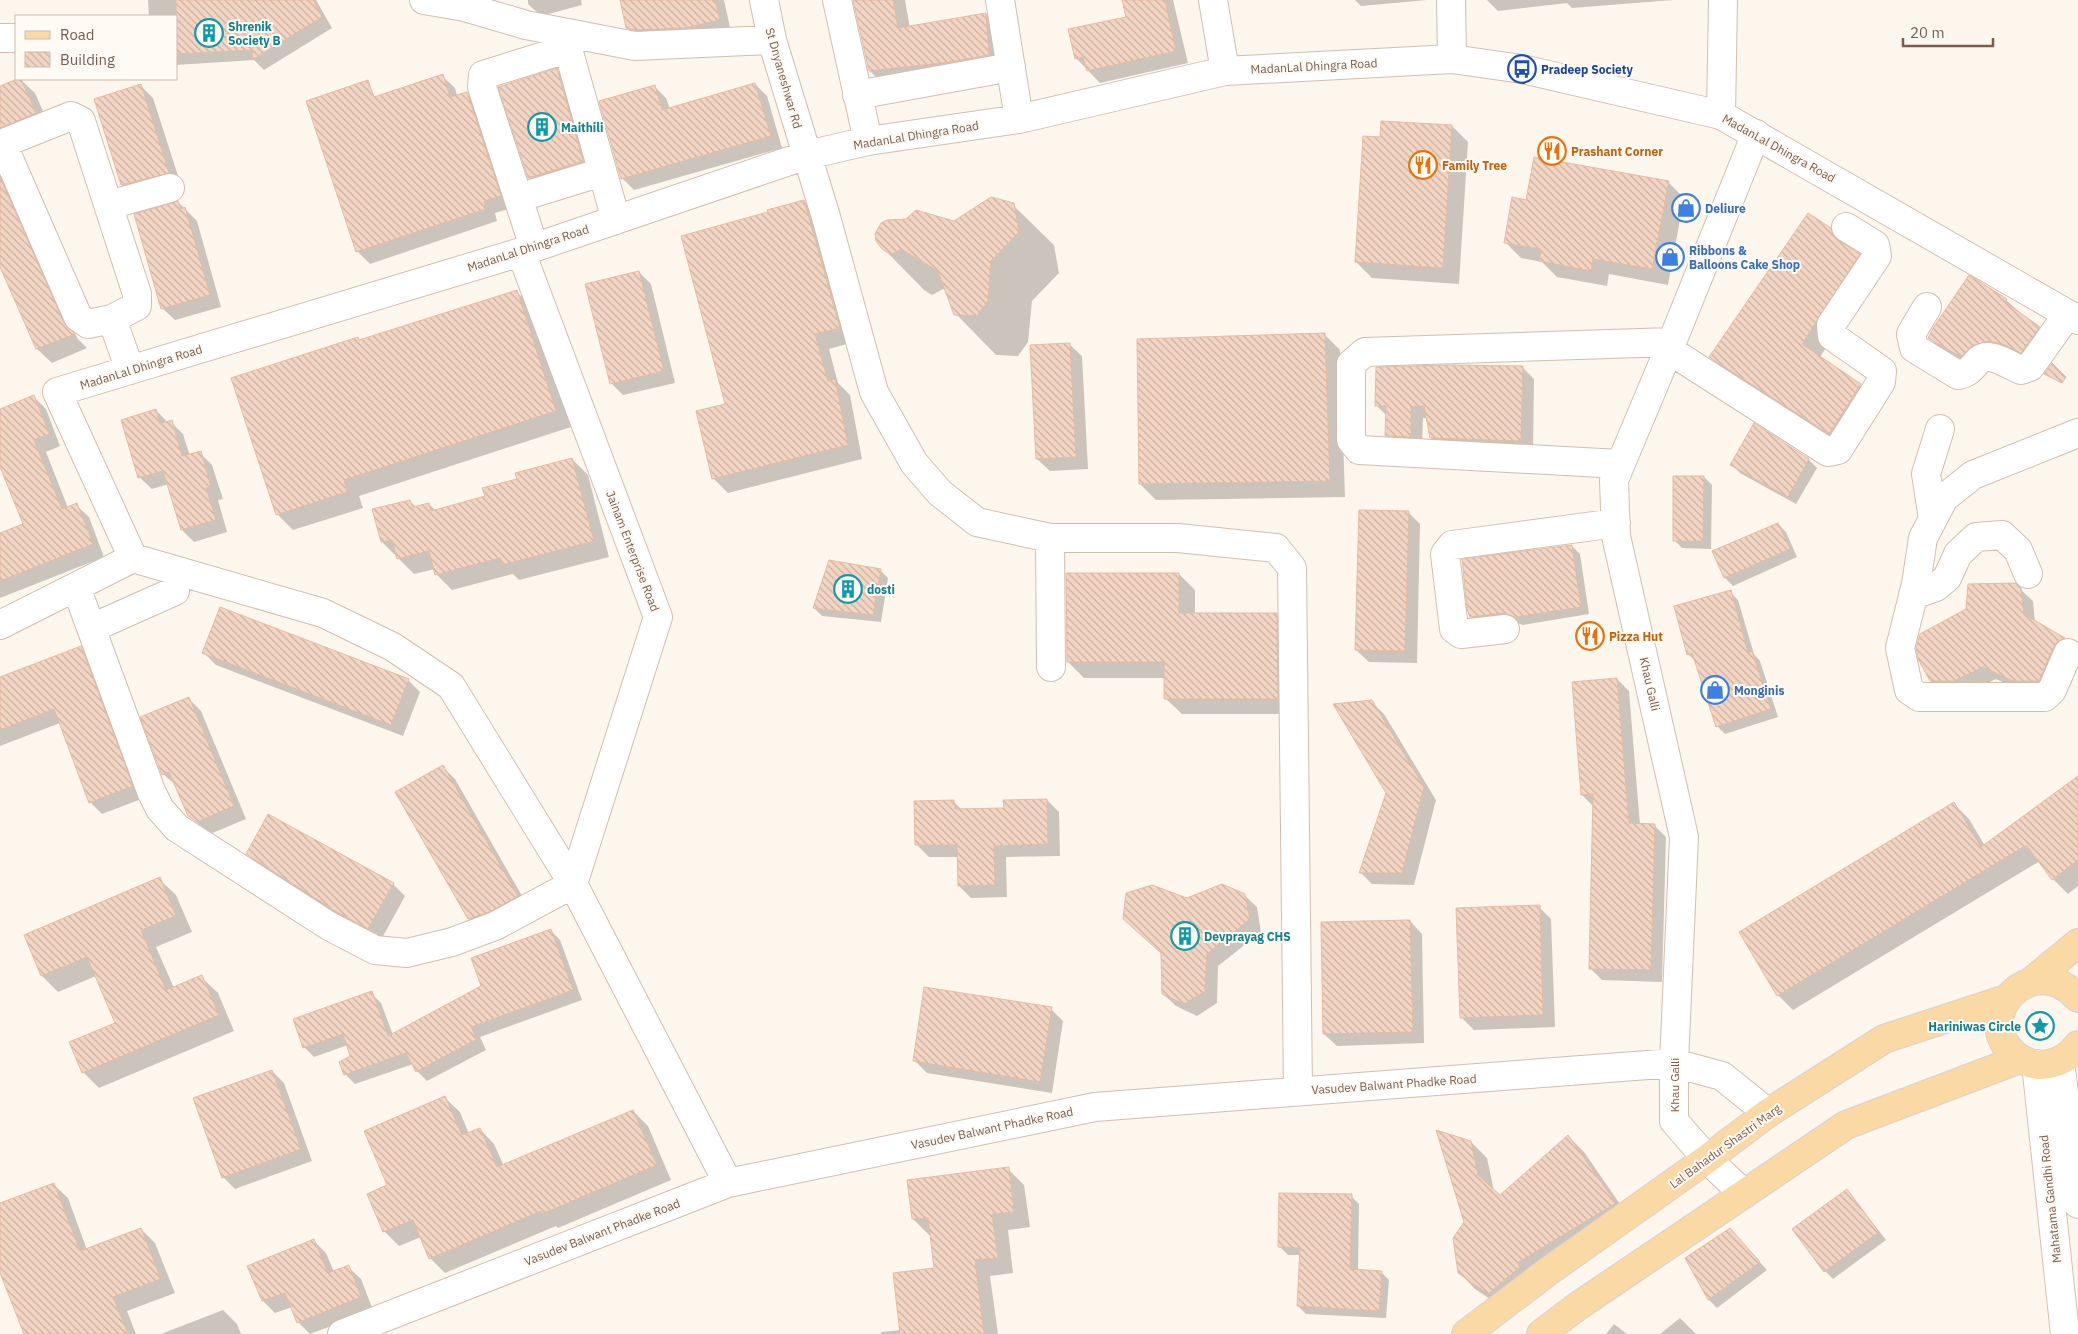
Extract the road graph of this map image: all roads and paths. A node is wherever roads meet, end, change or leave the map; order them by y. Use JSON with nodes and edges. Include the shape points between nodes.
{"nodes":[{"id":1,"x":424,"y":0,"type":"edge"},
{"id":2,"x":764,"y":0,"type":"edge"},
{"id":3,"x":838,"y":0,"type":"edge"},
{"id":4,"x":1000,"y":0,"type":"edge"},
{"id":5,"x":1213,"y":0,"type":"edge"},
{"id":6,"x":1451,"y":0,"type":"edge"},
{"id":7,"x":1723,"y":0,"type":"edge"},
{"id":8,"x":464,"y":3,"type":"edge"},
{"id":9,"x":0,"y":38,"type":"edge"},
{"id":10,"x":15,"y":38,"type":"edge"},
{"id":11,"x":772,"y":40,"type":"junction"},
{"id":12,"x":1452,"y":59,"type":"junction"},
{"id":13,"x":1011,"y":67,"type":"junction"},
{"id":14,"x":1225,"y":71,"type":"junction"},
{"id":15,"x":857,"y":95,"type":"junction"},
{"id":16,"x":1721,"y":115,"type":"junction"},
{"id":17,"x":1019,"y":119,"type":"junction"},
{"id":18,"x":1756,"y":134,"type":"junction"},
{"id":19,"x":868,"y":140,"type":"junction"},
{"id":20,"x":807,"y":155,"type":"junction"},
{"id":21,"x":602,"y":172,"type":"junction"},
{"id":22,"x":170,"y":188,"type":"dead end"},
{"id":23,"x":518,"y":198,"type":"junction"},
{"id":24,"x":109,"y":205,"type":"junction"},
{"id":25,"x":616,"y":220,"type":"junction"},
{"id":26,"x":1846,"y":227,"type":"dead end"},
{"id":27,"x":528,"y":250,"type":"junction"},
{"id":28,"x":1928,"y":307,"type":"dead end"},
{"id":29,"x":2073,"y":317,"type":"edge"},
{"id":30,"x":112,"y":319,"type":"junction"},
{"id":31,"x":1670,"y":346,"type":"junction"},
{"id":32,"x":130,"y":370,"type":"junction"},
{"id":33,"x":1940,"y":429,"type":"dead end"},
{"id":34,"x":2078,"y":433,"type":"edge"},
{"id":35,"x":1620,"y":464,"type":"junction"},
{"id":36,"x":1933,"y":519,"type":"junction"},
{"id":37,"x":1616,"y":523,"type":"junction"},
{"id":38,"x":1050,"y":538,"type":"junction"},
{"id":39,"x":134,"y":558,"type":"junction"},
{"id":40,"x":2028,"y":574,"type":"dead end"},
{"id":41,"x":76,"y":587,"type":"junction"},
{"id":42,"x":175,"y":592,"type":"dead end"},
{"id":43,"x":1914,"y":595,"type":"junction"},
{"id":44,"x":0,"y":625,"type":"edge"},
{"id":45,"x":92,"y":628,"type":"junction"},
{"id":46,"x":1505,"y":629,"type":"dead end"},
{"id":47,"x":2068,"y":653,"type":"dead end"},
{"id":48,"x":1051,"y":667,"type":"dead end"},
{"id":49,"x":573,"y":884,"type":"junction"},
{"id":50,"x":2078,"y":943,"type":"edge"},
{"id":51,"x":2033,"y":980,"type":"junction"},
{"id":52,"x":2078,"y":998,"type":"edge"},
{"id":53,"x":2006,"y":999,"type":"junction"},
{"id":54,"x":2048,"y":1058,"type":"edge"},
{"id":55,"x":1674,"y":1063,"type":"junction"},
{"id":56,"x":1298,"y":1091,"type":"junction"},
{"id":57,"x":1768,"y":1114,"type":"junction"},
{"id":58,"x":2075,"y":1158,"type":"edge"},
{"id":59,"x":1707,"y":1159,"type":"junction"},
{"id":60,"x":728,"y":1183,"type":"junction"},
{"id":61,"x":1744,"y":1194,"type":"junction"},
{"id":62,"x":2078,"y":1204,"type":"edge"},
{"id":63,"x":372,"y":1329,"type":"edge"},
{"id":64,"x":342,"y":1334,"type":"edge"},
{"id":65,"x":1466,"y":1334,"type":"edge"},
{"id":66,"x":1541,"y":1334,"type":"edge"},
{"id":67,"x":2065,"y":1334,"type":"edge"}],
"edges":[{"from":1,"to":8,"type":"street"},
{"from":2,"to":11,"type":"street","name":"St Dnyaneshwar Rd"},
{"from":3,"to":15,"type":"street"},
{"from":4,"to":13,"type":"street"},
{"from":5,"to":14,"type":"street"},
{"from":6,"to":12,"type":"street"},
{"from":7,"to":16,"type":"street"},
{"from":8,"to":11,"type":"street","via":[[526,24],[635,46]]},
{"from":9,"to":10,"type":"street"},
{"from":11,"to":20,"type":"street","name":"St Dnyaneshwar Rd"},
{"from":12,"to":14,"type":"street","name":"MadanLal Dhingra Road"},
{"from":12,"to":16,"type":"street","name":"MadanLal Dhingra Road","via":[[1522,69]]},
{"from":13,"to":15,"type":"street"},
{"from":13,"to":17,"type":"street"},
{"from":14,"to":17,"type":"street","name":"MadanLal Dhingra Road"},
{"from":15,"to":19,"type":"street"},
{"from":16,"to":18,"type":"street","name":"MadanLal Dhingra Road"},
{"from":17,"to":19,"type":"street","name":"MadanLal Dhingra Road"},
{"from":18,"to":29,"type":"street","name":"MadanLal Dhingra Road"},
{"from":18,"to":31,"type":"street","name":"Khau Galli"},
{"from":19,"to":20,"type":"street","name":"MadanLal Dhingra Road"},
{"from":20,"to":25,"type":"street","name":"MadanLal Dhingra Road"},
{"from":20,"to":38,"type":"street","name":"St Dnyaneshwar Rd","via":[[874,392],[914,462],[940,493],[977,522]]},
{"from":21,"to":23,"type":"street"},
{"from":21,"to":23,"type":"street","name":"Jainam Enterprise Road","via":[[570,56],[557,52],[483,75],[482,87]]},
{"from":21,"to":25,"type":"street"},
{"from":22,"to":24,"type":"street"},
{"from":23,"to":27,"type":"street","name":"Jainam Enterprise Road"},
{"from":24,"to":30,"type":"street","via":[[137,294],[137,306]]},
{"from":24,"to":30,"type":"street","via":[[81,121],[71,116],[6,142],[6,152],[78,317],[88,324]]},
{"from":25,"to":27,"type":"street","name":"MadanLal Dhingra Road"},
{"from":26,"to":31,"type":"street","via":[[1874,246],[1876,256],[1831,325],[1832,336],[1882,371],[1881,382],[1838,450],[1828,452]]},
{"from":27,"to":32,"type":"street","name":"MadanLal Dhingra Road"},
{"from":27,"to":49,"type":"street","name":"Jainam Enterprise Road","via":[[658,617]]},
{"from":28,"to":29,"type":"street","via":[[1911,334],[1914,348],[1958,375],[1967,373],[1981,358],[1989,356],[2021,370],[2030,367]]},
{"from":30,"to":32,"type":"street"},
{"from":31,"to":35,"type":"street","name":"Khau Galli"},
{"from":31,"to":35,"type":"street","via":[[1365,352],[1351,364],[1351,440],[1359,450]]},
{"from":32,"to":39,"type":"street","name":"MadanLal Dhingra Road","via":[[57,392]]},
{"from":33,"to":36,"type":"street","via":[[1926,474]]},
{"from":34,"to":36,"type":"street","via":[[1973,475],[1944,498]]},
{"from":35,"to":37,"type":"street","name":"Khau Galli","via":[[1614,480]]},
{"from":36,"to":43,"type":"street","via":[[1923,538]]},
{"from":37,"to":46,"type":"street","via":[[1452,545],[1445,554],[1454,629],[1460,634]]},
{"from":37,"to":55,"type":"street","name":"Khau Galli","via":[[1616,536],[1684,837]]},
{"from":38,"to":48,"type":"street"},
{"from":38,"to":56,"type":"street","name":"St Dnyaneshwar Rd","via":[[1178,538],[1276,548],[1292,568]]},
{"from":39,"to":41,"type":"street"},
{"from":39,"to":49,"type":"street","via":[[323,613],[393,647],[451,686]]},
{"from":40,"to":43,"type":"street","via":[[2018,550],[2002,535],[1976,537],[1958,554],[1946,578],[1936,587]]},
{"from":41,"to":44,"type":"street"},
{"from":41,"to":45,"type":"street"},
{"from":42,"to":45,"type":"street"},
{"from":43,"to":47,"type":"street","via":[[1900,648],[1909,690],[1919,697],[2045,697],[2052,690]]},
{"from":45,"to":49,"type":"street","via":[[160,809],[178,828],[330,926],[375,950],[407,953],[452,942],[495,926]]},
{"from":49,"to":60,"type":"street"},
{"from":50,"to":51,"type":"main road"},
{"from":51,"to":52,"type":"main road","via":[[2059,982]]},
{"from":51,"to":53,"type":"main road","name":"Lal Bahadur Shastri Marg","via":[[2013,991]]},
{"from":53,"to":54,"type":"main road","via":[[1999,1025],[2009,1050]]},
{"from":53,"to":57,"type":"main road","name":"Lal Bahadur Shastri Marg","via":[[1884,1039]]},
{"from":54,"to":58,"type":"street","name":"Mahatama Gandhi Road"},
{"from":54,"to":61,"type":"main road","via":[[1846,1126]]},
{"from":54,"to":67,"type":"street","name":"Mahatama Gandhi Road"},
{"from":55,"to":56,"type":"street","name":"Vasudev Balwant Phadke Road"},
{"from":55,"to":57,"type":"street","name":"Vasudev Balwant Phadke Road","via":[[1722,1076]]},
{"from":55,"to":59,"type":"street","name":"Khau Galli","via":[[1674,1121]]},
{"from":56,"to":60,"type":"street","name":"Vasudev Balwant Phadke Road","via":[[1095,1107]]},
{"from":57,"to":59,"type":"main road","name":"Lal Bahadur Shastri Marg"},
{"from":58,"to":62,"type":"street","name":"Mahatama Gandhi Road"},
{"from":59,"to":61,"type":"street","name":"Khau Galli"},
{"from":59,"to":65,"type":"main road","name":"Lal Bahadur Shastri Marg"},
{"from":60,"to":63,"type":"street","name":"Vasudev Balwant Phadke Road"},
{"from":61,"to":66,"type":"main road"},
{"from":63,"to":64,"type":"street","name":"Vasudev Balwant Phadke Road"}]}
